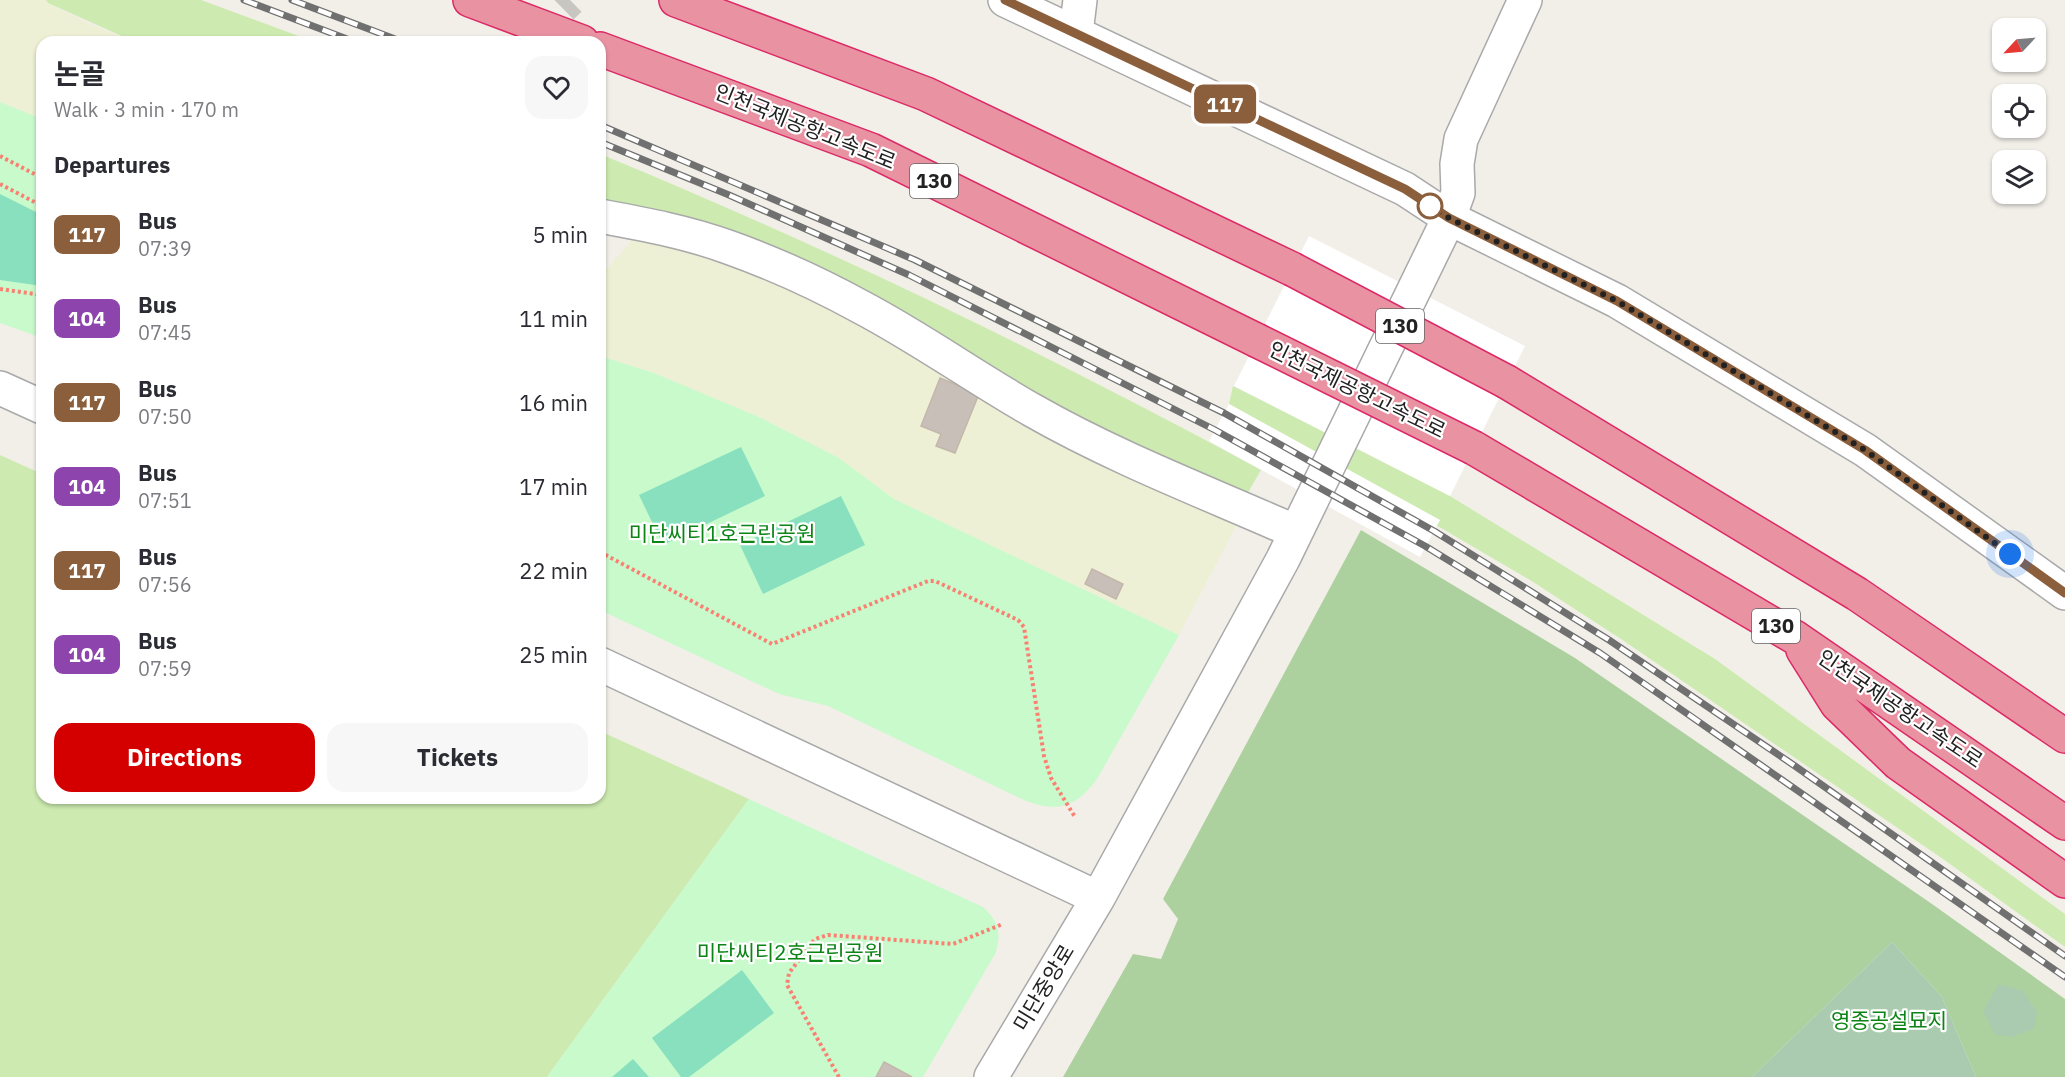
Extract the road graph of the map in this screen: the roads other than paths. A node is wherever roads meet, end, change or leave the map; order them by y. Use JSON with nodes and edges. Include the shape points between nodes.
{"nodes":[{"id":1,"x":470,"y":0,"type":"edge"},
{"id":2,"x":676,"y":0,"type":"edge"},
{"id":3,"x":1005,"y":0,"type":"edge"},
{"id":4,"x":1080,"y":0,"type":"edge"},
{"id":5,"x":1525,"y":0,"type":"edge"},
{"id":6,"x":1076,"y":33,"type":"junction"},
{"id":7,"x":566,"y":36,"type":"edge"},
{"id":8,"x":606,"y":51,"type":"edge"},
{"id":9,"x":606,"y":217,"type":"edge"},
{"id":10,"x":1449,"y":218,"type":"junction"},
{"id":11,"x":0,"y":388,"type":"edge"},
{"id":12,"x":36,"y":404,"type":"edge"},
{"id":13,"x":1296,"y":532,"type":"junction"},
{"id":14,"x":2065,"y":593,"type":"edge"},
{"id":15,"x":1796,"y":638,"type":"junction"},
{"id":16,"x":606,"y":667,"type":"edge"},
{"id":17,"x":2065,"y":736,"type":"edge"},
{"id":18,"x":2065,"y":824,"type":"edge"},
{"id":19,"x":2065,"y":881,"type":"edge"},
{"id":20,"x":1098,"y":898,"type":"junction"},
{"id":21,"x":991,"y":1077,"type":"edge"}],
"edges":[{"from":1,"to":7,"type":"highway"},
{"from":2,"to":17,"type":"highway","number":"130","bridge":true,"via":[[926,94],[1292,269],[1507,382],[1857,594]]},
{"from":3,"to":6,"type":"street"},
{"from":4,"to":6,"type":"street"},
{"from":5,"to":10,"type":"street","name":"미단중앙로","via":[[1461,139],[1458,193]]},
{"from":6,"to":10,"type":"street","via":[[1405,189]]},
{"from":8,"to":15,"type":"highway","name":"인천국제공항고속도로","number":"130","bridge":true,"via":[[871,150],[1474,448]]},
{"from":9,"to":13,"type":"street","via":[[728,247],[799,277],[861,306],[1034,411],[1098,444]]},
{"from":10,"to":13,"type":"street","name":"미단중앙로"},
{"from":10,"to":14,"type":"street","via":[[1617,301],[1865,450]]},
{"from":11,"to":12,"type":"street"},
{"from":13,"to":20,"type":"street","name":"미단중앙로"},
{"from":15,"to":18,"type":"highway","name":"인천국제공항고속도로","number":"130"},
{"from":15,"to":19,"type":"highway","via":[[1837,704],[1898,762]]},
{"from":16,"to":20,"type":"street"},
{"from":20,"to":21,"type":"street","name":"미단중앙로"}]}
